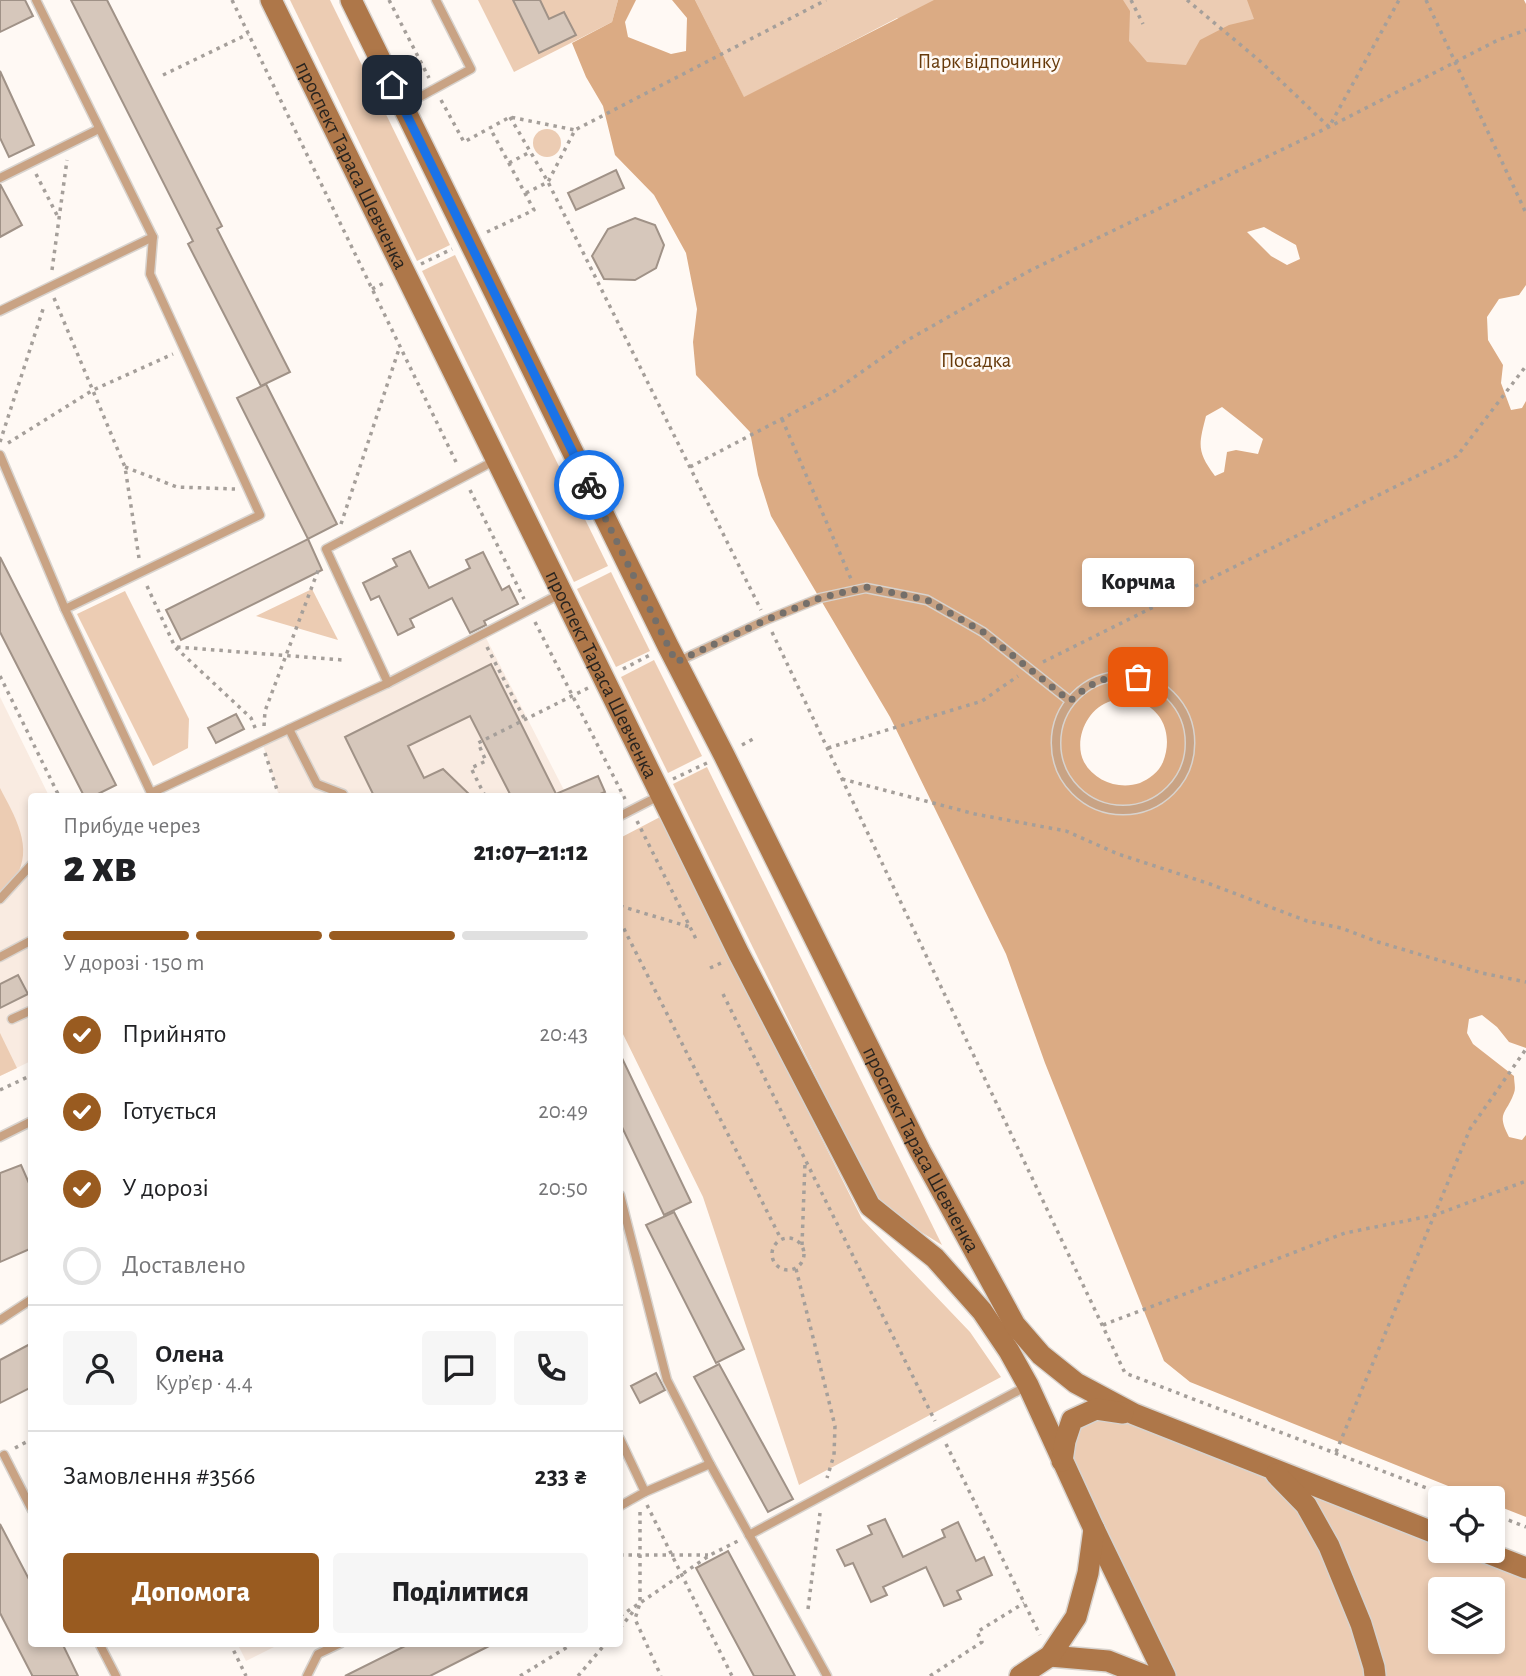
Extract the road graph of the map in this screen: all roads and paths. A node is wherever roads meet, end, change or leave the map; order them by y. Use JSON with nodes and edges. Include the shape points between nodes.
{"nodes":[{"id":1,"x":36,"y":0,"type":"edge"},
{"id":2,"x":271,"y":0,"type":"edge"},
{"id":3,"x":351,"y":0,"type":"edge"},
{"id":4,"x":436,"y":0,"type":"edge"},
{"id":5,"x":826,"y":0,"type":"edge"},
{"id":6,"x":1131,"y":0,"type":"edge"},
{"id":7,"x":1187,"y":0,"type":"edge"},
{"id":8,"x":1399,"y":0,"type":"edge"},
{"id":9,"x":1426,"y":0,"type":"edge"},
{"id":10,"x":1143,"y":24,"type":"dead end"},
{"id":11,"x":1526,"y":30,"type":"edge"},
{"id":12,"x":248,"y":34,"type":"dead end"},
{"id":13,"x":1455,"y":63,"type":"junction"},
{"id":14,"x":163,"y":75,"type":"dead end"},
{"id":15,"x":403,"y":106,"type":"junction"},
{"id":16,"x":510,"y":117,"type":"junction"},
{"id":17,"x":1329,"y":127,"type":"junction"},
{"id":18,"x":99,"y":129,"type":"junction"},
{"id":19,"x":575,"y":130,"type":"junction"},
{"id":20,"x":69,"y":144,"type":"junction"},
{"id":21,"x":530,"y":152,"type":"junction"},
{"id":22,"x":30,"y":163,"type":"junction"},
{"id":23,"x":509,"y":163,"type":"junction"},
{"id":24,"x":0,"y":178,"type":"edge"},
{"id":25,"x":548,"y":182,"type":"junction"},
{"id":26,"x":526,"y":193,"type":"junction"},
{"id":27,"x":1526,"y":214,"type":"edge"},
{"id":28,"x":59,"y":219,"type":"junction"},
{"id":29,"x":153,"y":237,"type":"junction"},
{"id":30,"x":469,"y":241,"type":"junction"},
{"id":31,"x":405,"y":272,"type":"junction"},
{"id":32,"x":50,"y":287,"type":"junction"},
{"id":33,"x":372,"y":289,"type":"dead end"},
{"id":34,"x":0,"y":311,"type":"edge"},
{"id":35,"x":400,"y":346,"type":"dead end"},
{"id":36,"x":184,"y":348,"type":"junction"},
{"id":37,"x":1526,"y":366,"type":"edge"},
{"id":38,"x":93,"y":390,"type":"junction"},
{"id":39,"x":782,"y":419,"type":"junction"},
{"id":40,"x":0,"y":442,"type":"edge"},
{"id":41,"x":0,"y":448,"type":"edge"},
{"id":42,"x":0,"y":455,"type":"edge"},
{"id":43,"x":497,"y":460,"type":"junction"},
{"id":44,"x":125,"y":467,"type":"junction"},
{"id":45,"x":690,"y":467,"type":"junction"},
{"id":46,"x":248,"y":489,"type":"junction"},
{"id":47,"x":326,"y":549,"type":"junction"},
{"id":48,"x":141,"y":573,"type":"junction"},
{"id":49,"x":856,"y":590,"type":"junction"},
{"id":50,"x":563,"y":593,"type":"junction"},
{"id":51,"x":65,"y":609,"type":"junction"},
{"id":52,"x":766,"y":620,"type":"junction"},
{"id":53,"x":481,"y":635,"type":"junction"},
{"id":54,"x":175,"y":647,"type":"junction"},
{"id":55,"x":672,"y":654,"type":"junction"},
{"id":56,"x":286,"y":655,"type":"junction"},
{"id":57,"x":343,"y":660,"type":"dead end"},
{"id":58,"x":1029,"y":668,"type":"junction"},
{"id":59,"x":0,"y":676,"type":"edge"},
{"id":60,"x":605,"y":679,"type":"junction"},
{"id":61,"x":388,"y":683,"type":"junction"},
{"id":62,"x":1070,"y":701,"type":"junction"},
{"id":63,"x":525,"y":720,"type":"junction"},
{"id":64,"x":289,"y":729,"type":"junction"},
{"id":65,"x":262,"y":742,"type":"junction"},
{"id":66,"x":828,"y":748,"type":"junction"},
{"id":67,"x":842,"y":779,"type":"junction"},
{"id":68,"x":58,"y":793,"type":"edge"},
{"id":69,"x":147,"y":793,"type":"edge"},
{"id":70,"x":152,"y":793,"type":"edge"},
{"id":71,"x":278,"y":793,"type":"edge"},
{"id":72,"x":340,"y":793,"type":"edge"},
{"id":73,"x":484,"y":793,"type":"edge"},
{"id":74,"x":662,"y":794,"type":"junction"},
{"id":75,"x":623,"y":814,"type":"edge"},
{"id":76,"x":28,"y":868,"type":"edge"},
{"id":77,"x":0,"y":900,"type":"edge"},
{"id":78,"x":623,"y":907,"type":"edge"},
{"id":79,"x":623,"y":927,"type":"edge"},
{"id":80,"x":690,"y":927,"type":"dead end"},
{"id":81,"x":28,"y":942,"type":"edge"},
{"id":82,"x":0,"y":957,"type":"edge"},
{"id":83,"x":1526,"y":982,"type":"edge"},
{"id":84,"x":723,"y":994,"type":"dead end"},
{"id":85,"x":28,"y":1012,"type":"edge"},
{"id":86,"x":12,"y":1020,"type":"dead end"},
{"id":87,"x":1526,"y":1049,"type":"edge"},
{"id":88,"x":28,"y":1077,"type":"edge"},
{"id":89,"x":0,"y":1090,"type":"edge"},
{"id":90,"x":28,"y":1123,"type":"edge"},
{"id":91,"x":0,"y":1137,"type":"edge"},
{"id":92,"x":806,"y":1159,"type":"junction"},
{"id":93,"x":1526,"y":1181,"type":"edge"},
{"id":94,"x":623,"y":1207,"type":"edge"},
{"id":95,"x":1435,"y":1215,"type":"junction"},
{"id":96,"x":781,"y":1239,"type":"junction"},
{"id":97,"x":802,"y":1245,"type":"junction"},
{"id":98,"x":796,"y":1269,"type":"junction"},
{"id":99,"x":28,"y":1302,"type":"edge"},
{"id":100,"x":0,"y":1320,"type":"edge"},
{"id":101,"x":1103,"y":1325,"type":"junction"},
{"id":102,"x":1028,"y":1385,"type":"junction"},
{"id":103,"x":1134,"y":1415,"type":"junction"},
{"id":104,"x":940,"y":1431,"type":"junction"},
{"id":105,"x":623,"y":1446,"type":"edge"},
{"id":106,"x":1336,"y":1452,"type":"junction"},
{"id":107,"x":4,"y":1455,"type":"dead end"},
{"id":108,"x":1062,"y":1461,"type":"junction"},
{"id":109,"x":710,"y":1464,"type":"junction"},
{"id":110,"x":1271,"y":1469,"type":"junction"},
{"id":111,"x":1428,"y":1488,"type":"edge"},
{"id":112,"x":642,"y":1494,"type":"junction"},
{"id":113,"x":822,"y":1496,"type":"junction"},
{"id":114,"x":28,"y":1502,"type":"edge"},
{"id":115,"x":623,"y":1504,"type":"edge"},
{"id":116,"x":1505,"y":1519,"type":"edge"},
{"id":117,"x":1526,"y":1527,"type":"edge"},
{"id":118,"x":1094,"y":1529,"type":"junction"},
{"id":119,"x":1428,"y":1530,"type":"edge"},
{"id":120,"x":749,"y":1535,"type":"junction"},
{"id":121,"x":623,"y":1555,"type":"edge"},
{"id":122,"x":641,"y":1555,"type":"junction"},
{"id":123,"x":672,"y":1555,"type":"junction"},
{"id":124,"x":710,"y":1555,"type":"junction"},
{"id":125,"x":1505,"y":1560,"type":"edge"},
{"id":126,"x":1526,"y":1568,"type":"edge"},
{"id":127,"x":681,"y":1574,"type":"junction"},
{"id":128,"x":640,"y":1603,"type":"junction"},
{"id":129,"x":1024,"y":1603,"type":"junction"},
{"id":130,"x":623,"y":1614,"type":"edge"},
{"id":131,"x":623,"y":1624,"type":"edge"},
{"id":132,"x":804,"y":1635,"type":"junction"},
{"id":133,"x":1040,"y":1635,"type":"dead end"},
{"id":134,"x":101,"y":1647,"type":"edge"},
{"id":135,"x":232,"y":1647,"type":"edge"},
{"id":136,"x":333,"y":1647,"type":"edge"},
{"id":137,"x":567,"y":1647,"type":"edge"},
{"id":138,"x":603,"y":1647,"type":"edge"},
{"id":139,"x":1050,"y":1656,"type":"junction"},
{"id":140,"x":116,"y":1676,"type":"edge"},
{"id":141,"x":246,"y":1676,"type":"edge"},
{"id":142,"x":307,"y":1676,"type":"edge"},
{"id":143,"x":520,"y":1676,"type":"edge"},
{"id":144,"x":579,"y":1676,"type":"edge"},
{"id":145,"x":661,"y":1676,"type":"edge"},
{"id":146,"x":732,"y":1676,"type":"edge"},
{"id":147,"x":827,"y":1676,"type":"edge"},
{"id":148,"x":930,"y":1676,"type":"edge"},
{"id":149,"x":1020,"y":1676,"type":"edge"},
{"id":150,"x":1146,"y":1676,"type":"edge"},
{"id":151,"x":1165,"y":1676,"type":"edge"},
{"id":152,"x":1375,"y":1676,"type":"edge"}],
"edges":[{"from":1,"to":18,"type":"lane"},
{"from":2,"to":31,"type":"main road","name":"проспект Тараса Шевченка"},
{"from":3,"to":15,"type":"main road","name":"проспект Тараса Шевченка"},
{"from":4,"to":15,"type":"lane","via":[[471,69]]},
{"from":5,"to":19,"type":"path"},
{"from":6,"to":10,"type":"path"},
{"from":7,"to":17,"type":"path"},
{"from":8,"to":17,"type":"path"},
{"from":9,"to":13,"type":"path"},
{"from":11,"to":13,"type":"path"},
{"from":12,"to":14,"type":"path"},
{"from":13,"to":17,"type":"path"},
{"from":13,"to":27,"type":"path"},
{"from":15,"to":30,"type":"main road","name":"проспект Тараса Шевченка"},
{"from":16,"to":19,"type":"path"},
{"from":16,"to":21,"type":"path"},
{"from":16,"to":23,"type":"path","via":[[490,128]]},
{"from":17,"to":39,"type":"path","via":[[1031,271],[906,341],[833,392]]},
{"from":18,"to":20,"type":"lane"},
{"from":18,"to":29,"type":"lane"},
{"from":19,"to":25,"type":"path"},
{"from":20,"to":22,"type":"lane"},
{"from":20,"to":28,"type":"path"},
{"from":21,"to":23,"type":"path"},
{"from":21,"to":25,"type":"path"},
{"from":22,"to":24,"type":"lane"},
{"from":22,"to":28,"type":"path"},
{"from":23,"to":26,"type":"path"},
{"from":25,"to":26,"type":"path"},
{"from":25,"to":45,"type":"path"},
{"from":26,"to":30,"type":"path","via":[[534,210]]},
{"from":28,"to":32,"type":"path"},
{"from":29,"to":32,"type":"lane"},
{"from":29,"to":36,"type":"lane","via":[[150,274]]},
{"from":30,"to":31,"type":"path"},
{"from":30,"to":55,"type":"main road","name":"проспект Тараса Шевченка"},
{"from":31,"to":33,"type":"path"},
{"from":31,"to":43,"type":"main road","name":"проспект Тараса Шевченка"},
{"from":32,"to":34,"type":"lane"},
{"from":32,"to":38,"type":"path"},
{"from":32,"to":40,"type":"path"},
{"from":35,"to":47,"type":"path","via":[[344,520]]},
{"from":36,"to":38,"type":"path"},
{"from":36,"to":46,"type":"lane"},
{"from":37,"to":58,"type":"path","via":[[1457,456]]},
{"from":38,"to":41,"type":"path"},
{"from":38,"to":44,"type":"path"},
{"from":39,"to":45,"type":"path"},
{"from":39,"to":49,"type":"path"},
{"from":42,"to":51,"type":"lane"},
{"from":43,"to":47,"type":"lane"},
{"from":43,"to":50,"type":"main road","name":"проспект Тараса Шевченка"},
{"from":44,"to":46,"type":"path","via":[[177,487]]},
{"from":44,"to":48,"type":"path"},
{"from":45,"to":52,"type":"path"},
{"from":46,"to":48,"type":"lane","via":[[260,515]]},
{"from":47,"to":56,"type":"path"},
{"from":47,"to":61,"type":"lane"},
{"from":48,"to":51,"type":"lane"},
{"from":48,"to":54,"type":"path"},
{"from":49,"to":52,"type":"lane","via":[[820,598]]},
{"from":49,"to":58,"type":"lane","via":[[866,587],[927,600],[983,632]]},
{"from":50,"to":53,"type":"lane"},
{"from":50,"to":60,"type":"main road","name":"проспект Тараса Шевченка"},
{"from":51,"to":69,"type":"lane"},
{"from":52,"to":55,"type":"lane"},
{"from":52,"to":66,"type":"path"},
{"from":53,"to":61,"type":"lane"},
{"from":53,"to":63,"type":"path"},
{"from":54,"to":56,"type":"path"},
{"from":54,"to":65,"type":"path","via":[[251,718]]},
{"from":55,"to":60,"type":"path"},
{"from":55,"to":103,"type":"main road","name":"проспект Тараса Шевченка","via":[[920,1151],[1015,1325],[1041,1355],[1076,1383]]},
{"from":56,"to":57,"type":"path"},
{"from":56,"to":65,"type":"path","via":[[265,711]]},
{"from":58,"to":62,"type":"lane"},
{"from":58,"to":66,"type":"path","via":[[982,701]]},
{"from":59,"to":68,"type":"path"},
{"from":60,"to":63,"type":"path"},
{"from":60,"to":74,"type":"main road","name":"проспект Тараса Шевченка"},
{"from":61,"to":64,"type":"lane"},
{"from":62,"to":62,"type":"lane","via":[[1059,723],[1056,748],[1062,772],[1077,792],[1097,806],[1122,811],[1146,807],[1168,794],[1183,775],[1191,751],[1189,727],[1178,704],[1161,687],[1138,677],[1113,677],[1089,685]]},
{"from":63,"to":73,"type":"path","via":[[478,743],[486,761],[471,768]]},
{"from":64,"to":65,"type":"lane"},
{"from":64,"to":72,"type":"lane","via":[[317,784]]},
{"from":65,"to":70,"type":"lane"},
{"from":65,"to":71,"type":"path"},
{"from":66,"to":67,"type":"path"},
{"from":67,"to":83,"type":"path","via":[[975,814],[1066,831],[1307,921]]},
{"from":67,"to":101,"type":"path"},
{"from":74,"to":75,"type":"lane"},
{"from":74,"to":102,"type":"main road","name":"проспект Тараса Шевченка","via":[[870,1206],[935,1258],[982,1311]]},
{"from":76,"to":77,"type":"lane"},
{"from":78,"to":80,"type":"path"},
{"from":79,"to":96,"type":"path"},
{"from":81,"to":82,"type":"lane"},
{"from":84,"to":92,"type":"path"},
{"from":85,"to":86,"type":"lane"},
{"from":87,"to":95,"type":"path","via":[[1470,1129]]},
{"from":88,"to":89,"type":"path"},
{"from":90,"to":91,"type":"lane"},
{"from":92,"to":97,"type":"path"},
{"from":92,"to":104,"type":"path"},
{"from":93,"to":95,"type":"path"},
{"from":94,"to":109,"type":"lane","via":[[667,1380]]},
{"from":95,"to":101,"type":"path","via":[[1345,1233]]},
{"from":95,"to":106,"type":"path"},
{"from":96,"to":97,"type":"path","via":[[792,1238]]},
{"from":96,"to":98,"type":"path","via":[[772,1250],[773,1260],[779,1268]]},
{"from":97,"to":98,"type":"path","via":[[805,1255]]},
{"from":98,"to":113,"type":"path","via":[[835,1426],[834,1455]]},
{"from":99,"to":100,"type":"lane"},
{"from":101,"to":106,"type":"path","via":[[1125,1373]]},
{"from":102,"to":104,"type":"lane"},
{"from":102,"to":108,"type":"main road","name":"проспект Тараса Шевченка"},
{"from":103,"to":108,"type":"main road","via":[[1096,1409],[1072,1420]]},
{"from":103,"to":110,"type":"main road"},
{"from":104,"to":113,"type":"lane"},
{"from":104,"to":129,"type":"path"},
{"from":105,"to":112,"type":"lane"},
{"from":106,"to":111,"type":"path"},
{"from":107,"to":114,"type":"lane"},
{"from":108,"to":118,"type":"main road","name":"проспект Тараса Шевченка"},
{"from":109,"to":112,"type":"lane"},
{"from":109,"to":120,"type":"lane"},
{"from":110,"to":119,"type":"main road"},
{"from":110,"to":152,"type":"main road","via":[[1306,1505],[1329,1546],[1361,1624]]},
{"from":112,"to":115,"type":"lane"},
{"from":112,"to":122,"type":"path"},
{"from":112,"to":123,"type":"path"},
{"from":113,"to":120,"type":"lane"},
{"from":113,"to":132,"type":"path"},
{"from":116,"to":117,"type":"path"},
{"from":118,"to":139,"type":"main road","via":[[1076,1617]]},
{"from":118,"to":151,"type":"main road","name":"проспект Тараса Шевченка"},
{"from":120,"to":124,"type":"path"},
{"from":120,"to":132,"type":"lane"},
{"from":121,"to":122,"type":"path"},
{"from":122,"to":123,"type":"path"},
{"from":122,"to":128,"type":"path"},
{"from":123,"to":124,"type":"path"},
{"from":123,"to":127,"type":"path"},
{"from":124,"to":127,"type":"path"},
{"from":125,"to":126,"type":"main road"},
{"from":127,"to":128,"type":"path"},
{"from":127,"to":146,"type":"path"},
{"from":128,"to":130,"type":"path"},
{"from":128,"to":131,"type":"path"},
{"from":128,"to":145,"type":"path","via":[[635,1619]]},
{"from":129,"to":133,"type":"path"},
{"from":129,"to":148,"type":"path","via":[[977,1632],[982,1642]]},
{"from":132,"to":147,"type":"lane"},
{"from":134,"to":140,"type":"lane"},
{"from":135,"to":141,"type":"path"},
{"from":136,"to":142,"type":"lane","via":[[318,1654]]},
{"from":137,"to":143,"type":"path"},
{"from":138,"to":144,"type":"path"},
{"from":139,"to":149,"type":"main road"},
{"from":139,"to":150,"type":"main road","via":[[1108,1661]]}]}
